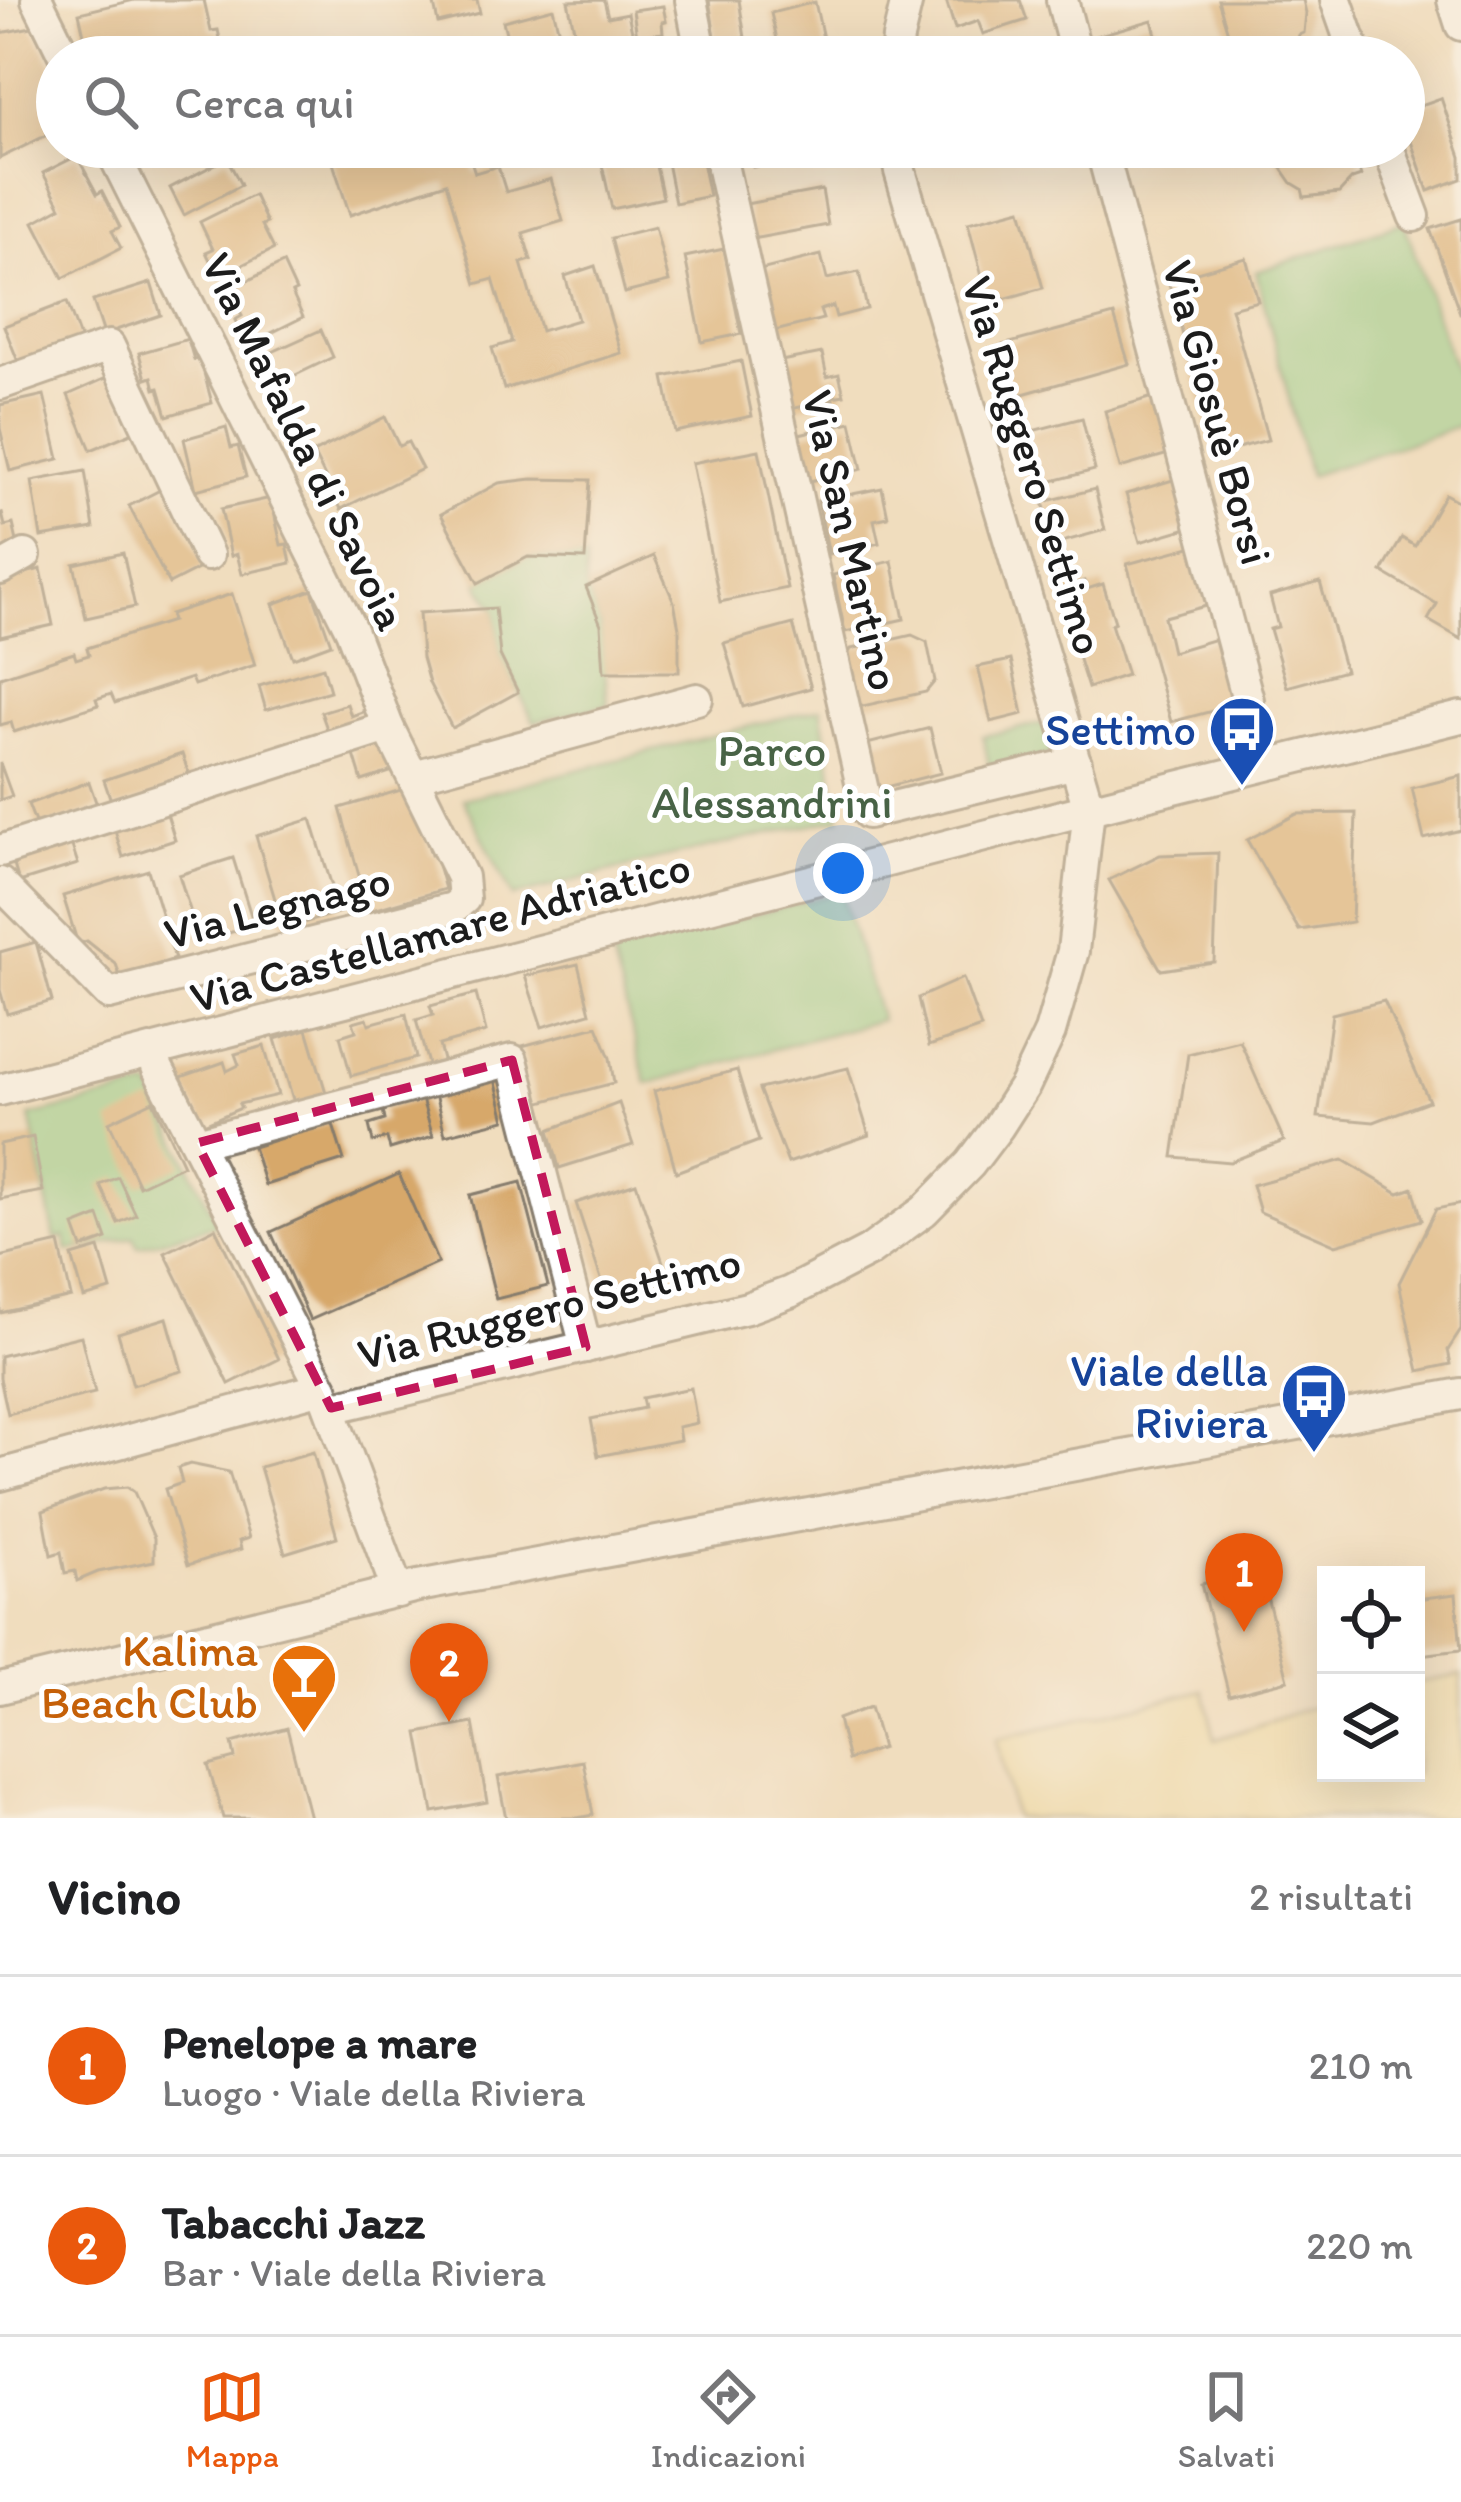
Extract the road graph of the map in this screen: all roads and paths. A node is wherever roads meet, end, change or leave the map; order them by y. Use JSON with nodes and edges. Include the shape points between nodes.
{"nodes":[{"id":1,"x":37,"y":0,"type":"edge"},
{"id":2,"x":692,"y":0,"type":"edge"},
{"id":3,"x":908,"y":0,"type":"edge"},
{"id":4,"x":1062,"y":0,"type":"edge"},
{"id":5,"x":1336,"y":0,"type":"edge"},
{"id":6,"x":1453,"y":0,"type":"edge"},
{"id":7,"x":1461,"y":25,"type":"edge"},
{"id":8,"x":55,"y":36,"type":"edge"},
{"id":9,"x":698,"y":36,"type":"edge"},
{"id":10,"x":899,"y":36,"type":"edge"},
{"id":11,"x":1071,"y":36,"type":"edge"},
{"id":12,"x":1349,"y":36,"type":"edge"},
{"id":13,"x":120,"y":168,"type":"edge"},
{"id":14,"x":722,"y":168,"type":"edge"},
{"id":15,"x":901,"y":168,"type":"edge"},
{"id":16,"x":1107,"y":168,"type":"edge"},
{"id":17,"x":1396,"y":168,"type":"edge"},
{"id":18,"x":1414,"y":216,"type":"dead end"},
{"id":19,"x":0,"y":384,"type":"edge"},
{"id":20,"x":208,"y":555,"type":"dead end"},
{"id":21,"x":697,"y":699,"type":"dead end"},
{"id":22,"x":1248,"y":700,"type":"dead end"},
{"id":23,"x":1461,"y":718,"type":"edge"},
{"id":24,"x":388,"y":727,"type":"junction"},
{"id":25,"x":1076,"y":763,"type":"junction"},
{"id":26,"x":413,"y":776,"type":"junction"},
{"id":27,"x":1089,"y":809,"type":"junction"},
{"id":28,"x":0,"y":850,"type":"edge"},
{"id":29,"x":0,"y":883,"type":"edge"},
{"id":30,"x":464,"y":898,"type":"joint"},
{"id":31,"x":157,"y":1066,"type":"dead end"},
{"id":32,"x":0,"y":1090,"type":"edge"},
{"id":33,"x":197,"y":1143,"type":"junction"},
{"id":34,"x":586,"y":1347,"type":"junction"},
{"id":35,"x":1461,"y":1394,"type":"edge"},
{"id":36,"x":327,"y":1398,"type":"junction"},
{"id":37,"x":0,"y":1475,"type":"edge"},
{"id":38,"x":398,"y":1592,"type":"junction"},
{"id":39,"x":0,"y":1688,"type":"edge"}],
"edges":[{"from":1,"to":8,"type":"street"},
{"from":2,"to":9,"type":"street"},
{"from":3,"to":10,"type":"street"},
{"from":4,"to":11,"type":"street"},
{"from":5,"to":12,"type":"street"},
{"from":6,"to":7,"type":"street"},
{"from":13,"to":24,"type":"street","name":"Via Mafalda di Savoia","via":[[351,630]]},
{"from":14,"to":25,"type":"street","name":"Via San Martino","via":[[868,813]]},
{"from":15,"to":25,"type":"street","name":"Via Ruggero Settimo"},
{"from":16,"to":22,"type":"street","name":"Via Giosuè Borsi"},
{"from":17,"to":18,"type":"street"},
{"from":19,"to":20,"type":"street","via":[[109,346]]},
{"from":21,"to":26,"type":"street"},
{"from":23,"to":27,"type":"street","name":"Via Castellamare Adriatico"},
{"from":24,"to":26,"type":"street","name":"Via Mafalda di Savoia"},
{"from":24,"to":28,"type":"street"},
{"from":25,"to":27,"type":"street","name":"Via Ruggero Settimo"},
{"from":26,"to":30,"type":"street","name":"Via Mafalda di Savoia"},
{"from":27,"to":32,"type":"street","name":"Via Castellamare Adriatico"},
{"from":27,"to":34,"type":"street","name":"Via Ruggero Settimo","via":[[1073,951],[1050,1032],[970,1164],[897,1233],[790,1292]]},
{"from":29,"to":30,"type":"street","name":"Via Legnago","via":[[109,994],[453,908]]},
{"from":31,"to":33,"type":"street"},
{"from":33,"to":34,"type":"street","via":[[512,1060]]},
{"from":33,"to":36,"type":"street"},
{"from":34,"to":36,"type":"street","name":"Via Ruggero Settimo"},
{"from":35,"to":38,"type":"street"},
{"from":36,"to":37,"type":"street","name":"Via Ruggero Settimo"},
{"from":36,"to":38,"type":"street"},
{"from":38,"to":39,"type":"street"}]}
